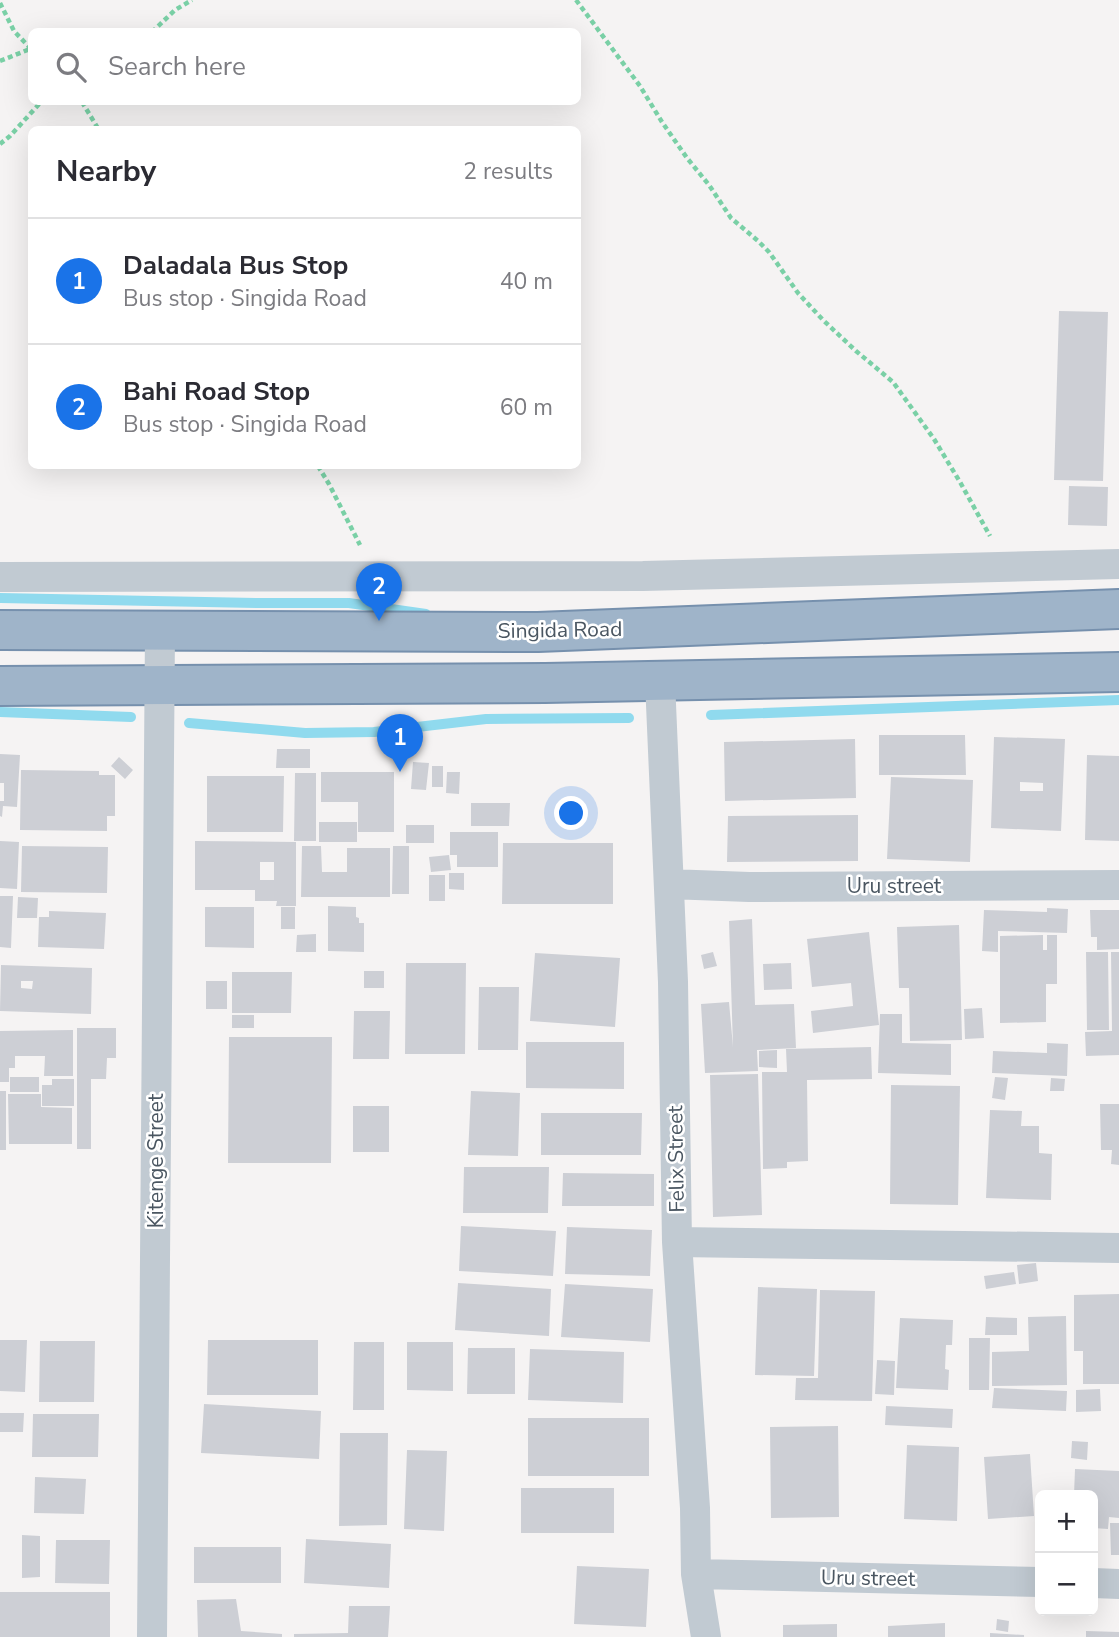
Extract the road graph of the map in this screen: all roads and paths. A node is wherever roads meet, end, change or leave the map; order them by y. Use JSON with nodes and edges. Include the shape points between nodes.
{"nodes":[{"id":1,"x":192,"y":0,"type":"edge"},
{"id":2,"x":576,"y":0,"type":"edge"},
{"id":3,"x":0,"y":3,"type":"edge"},
{"id":4,"x":156,"y":28,"type":"edge"},
{"id":5,"x":28,"y":46,"type":"edge"},
{"id":6,"x":28,"y":50,"type":"edge"},
{"id":7,"x":0,"y":61,"type":"edge"},
{"id":8,"x":38,"y":105,"type":"edge"},
{"id":9,"x":84,"y":105,"type":"edge"},
{"id":10,"x":97,"y":126,"type":"edge"},
{"id":11,"x":0,"y":144,"type":"edge"},
{"id":12,"x":320,"y":469,"type":"edge"},
{"id":13,"x":1119,"y":564,"type":"edge"},
{"id":14,"x":1006,"y":566,"type":"junction"},
{"id":15,"x":0,"y":576,"type":"edge"},
{"id":16,"x":376,"y":577,"type":"junction"},
{"id":17,"x":1119,"y":609,"type":"edge"},
{"id":18,"x":0,"y":630,"type":"edge"},
{"id":19,"x":160,"y":631,"type":"junction"},
{"id":20,"x":1119,"y":672,"type":"edge"},
{"id":21,"x":660,"y":681,"type":"junction"},
{"id":22,"x":0,"y":686,"type":"edge"},
{"id":23,"x":159,"y":686,"type":"junction"},
{"id":24,"x":669,"y":884,"type":"junction"},
{"id":25,"x":1119,"y":885,"type":"edge"},
{"id":26,"x":677,"y":1242,"type":"junction"},
{"id":27,"x":1119,"y":1248,"type":"edge"},
{"id":28,"x":696,"y":1574,"type":"junction"},
{"id":29,"x":1035,"y":1582,"type":"edge"},
{"id":30,"x":1098,"y":1583,"type":"edge"},
{"id":31,"x":1119,"y":1584,"type":"edge"},
{"id":32,"x":152,"y":1637,"type":"edge"},
{"id":33,"x":706,"y":1637,"type":"edge"}],
"edges":[{"from":1,"to":4,"type":"path"},
{"from":2,"to":14,"type":"path","via":[[731,218],[769,252],[823,320],[908,401]]},
{"from":3,"to":5,"type":"path","via":[[14,31]]},
{"from":6,"to":7,"type":"path"},
{"from":8,"to":11,"type":"path"},
{"from":9,"to":10,"type":"path"},
{"from":12,"to":16,"type":"path"},
{"from":13,"to":14,"type":"street"},
{"from":14,"to":16,"type":"street","via":[[643,576]]},
{"from":15,"to":16,"type":"street"},
{"from":17,"to":19,"type":"highway","name":"Singida Road","via":[[538,632]]},
{"from":18,"to":19,"type":"highway","name":"Singida Road"},
{"from":19,"to":23,"type":"street","name":"Kitenge Street"},
{"from":20,"to":21,"type":"highway"},
{"from":21,"to":23,"type":"highway"},
{"from":21,"to":24,"type":"street","name":"Felix Street"},
{"from":22,"to":23,"type":"highway"},
{"from":23,"to":32,"type":"street","name":"Kitenge Street"},
{"from":24,"to":25,"type":"street","name":"Uru street"},
{"from":24,"to":26,"type":"street","name":"Felix Street"},
{"from":26,"to":27,"type":"street"},
{"from":26,"to":28,"type":"street","name":"Felix Street"},
{"from":28,"to":29,"type":"street","name":"Uru street"},
{"from":28,"to":33,"type":"street","name":"Felix Street"},
{"from":30,"to":31,"type":"street"}]}
